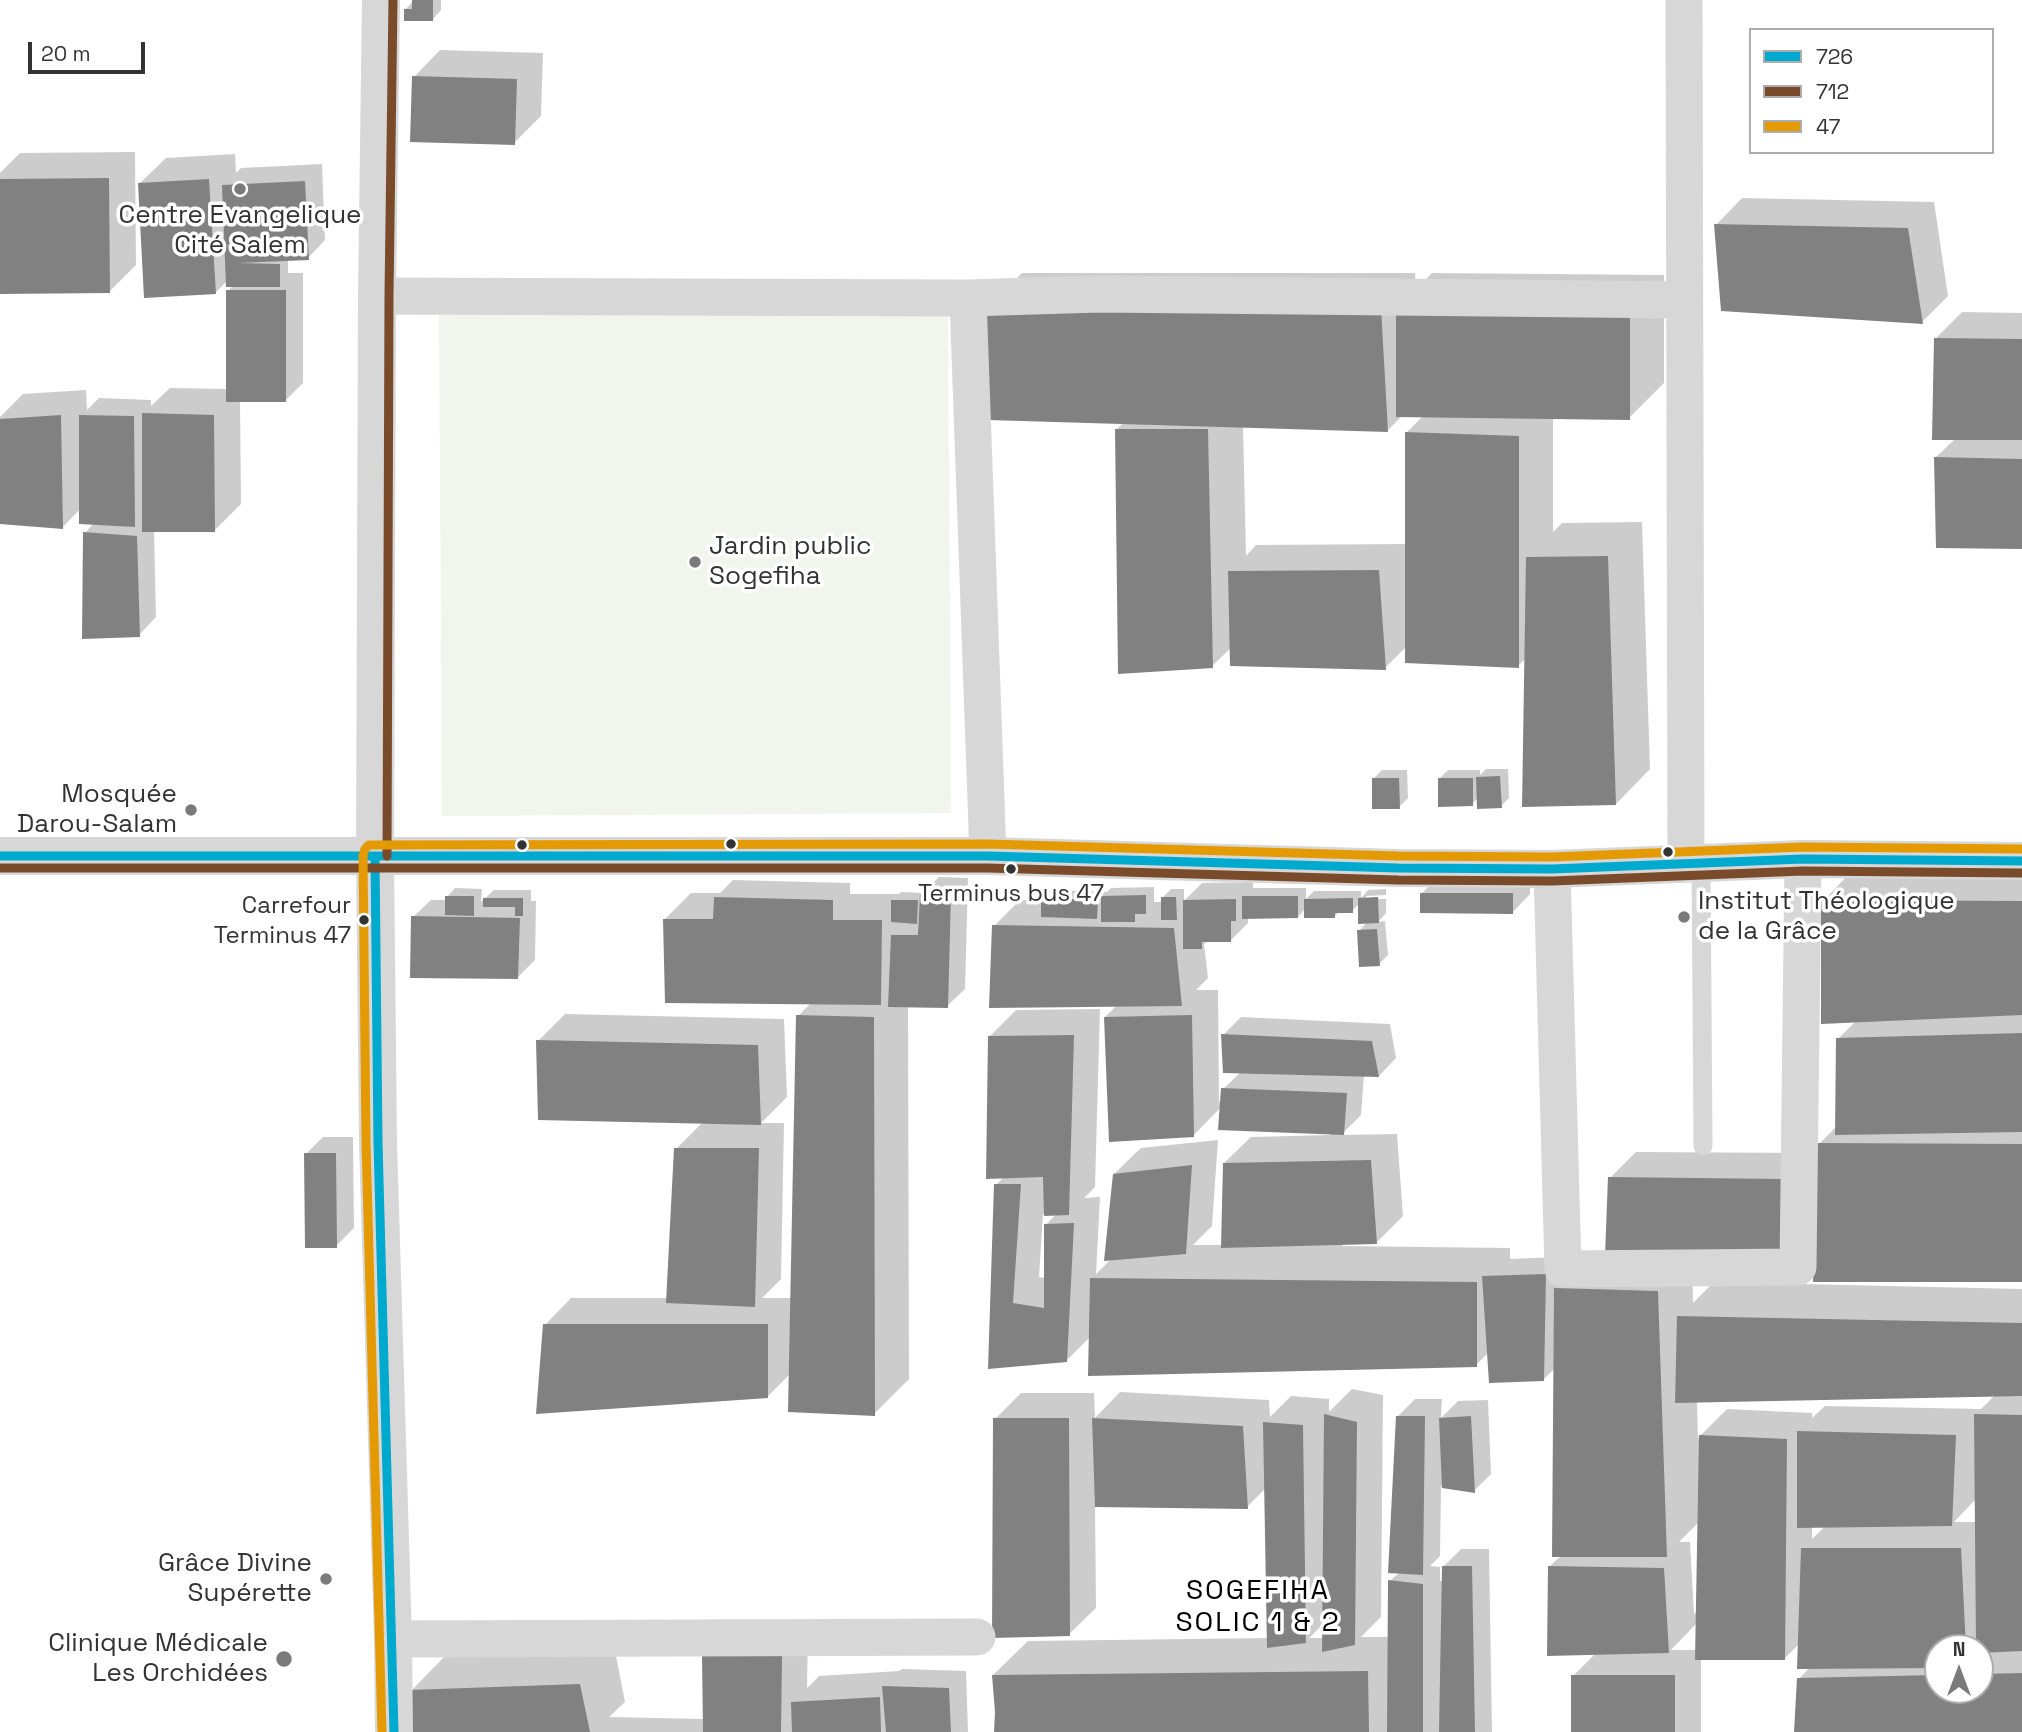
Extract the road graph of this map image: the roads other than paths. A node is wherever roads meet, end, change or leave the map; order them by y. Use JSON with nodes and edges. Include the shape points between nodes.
{"nodes":[{"id":1,"x":381,"y":0,"type":"edge"},
{"id":2,"x":1684,"y":0,"type":"edge"},
{"id":3,"x":377,"y":296,"type":"junction"},
{"id":4,"x":968,"y":298,"type":"junction"},
{"id":5,"x":1684,"y":300,"type":"junction"},
{"id":6,"x":0,"y":856,"type":"edge"},
{"id":7,"x":374,"y":856,"type":"junction"},
{"id":8,"x":988,"y":856,"type":"junction"},
{"id":9,"x":1803,"y":859,"type":"junction"},
{"id":10,"x":2022,"y":860,"type":"edge"},
{"id":11,"x":1693,"y":862,"type":"junction"},
{"id":12,"x":1552,"y":869,"type":"junction"},
{"id":13,"x":1703,"y":1146,"type":"dead end"},
{"id":14,"x":977,"y":1637,"type":"dead end"},
{"id":15,"x":393,"y":1639,"type":"junction"},
{"id":16,"x":394,"y":1732,"type":"edge"}],
"edges":[{"from":1,"to":3,"type":"street"},
{"from":2,"to":5,"type":"street"},
{"from":3,"to":4,"type":"street"},
{"from":3,"to":7,"type":"street"},
{"from":4,"to":5,"type":"street","via":[[1100,294]]},
{"from":4,"to":8,"type":"street"},
{"from":5,"to":11,"type":"street"},
{"from":6,"to":7,"type":"street"},
{"from":7,"to":8,"type":"street"},
{"from":7,"to":15,"type":"street"},
{"from":8,"to":12,"type":"street"},
{"from":9,"to":10,"type":"street"},
{"from":9,"to":11,"type":"street"},
{"from":9,"to":12,"type":"street","via":[[1798,1266],[1563,1269]]},
{"from":11,"to":12,"type":"street"},
{"from":11,"to":13,"type":"lane"},
{"from":14,"to":15,"type":"street"},
{"from":15,"to":16,"type":"street"}]}
